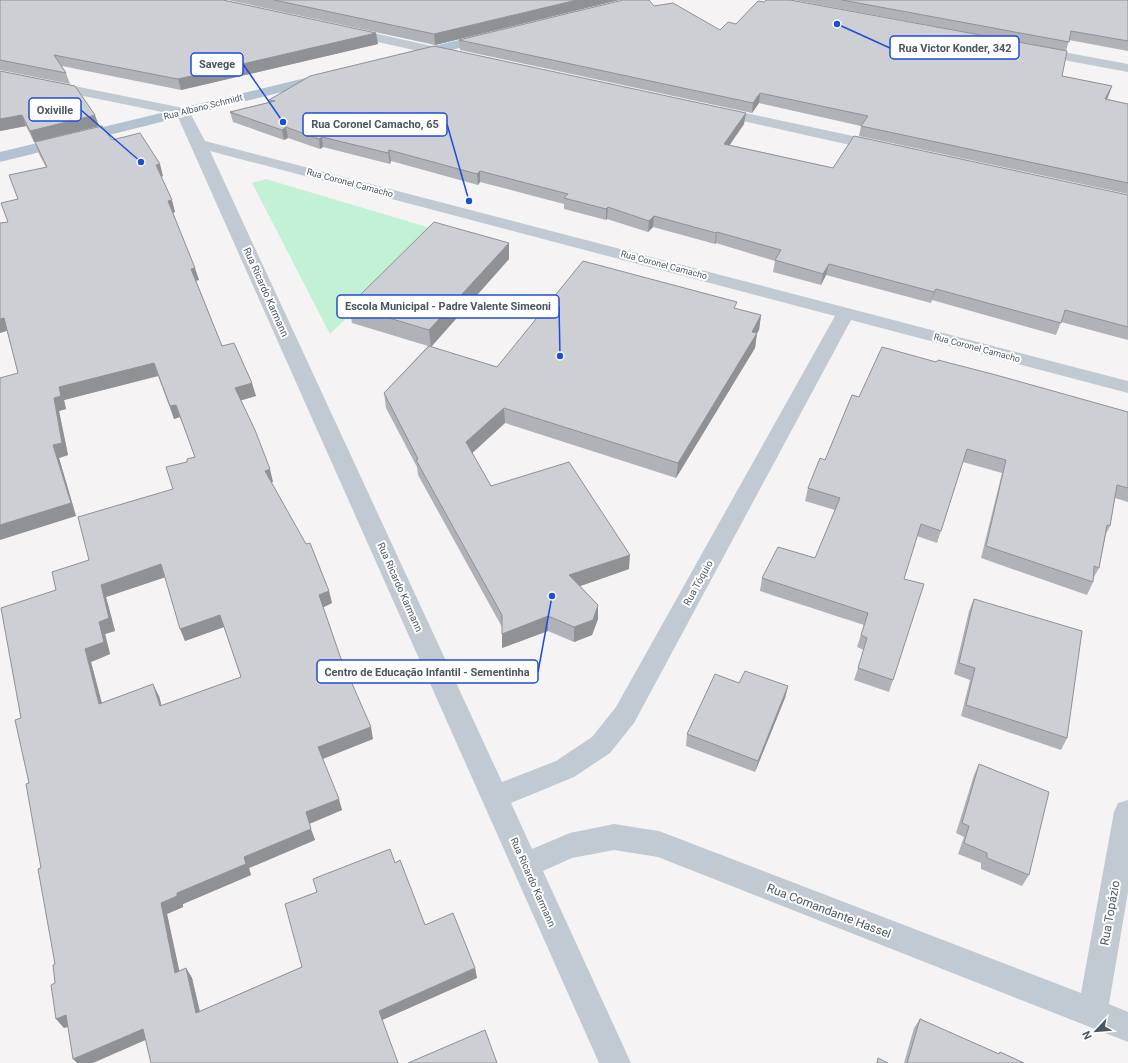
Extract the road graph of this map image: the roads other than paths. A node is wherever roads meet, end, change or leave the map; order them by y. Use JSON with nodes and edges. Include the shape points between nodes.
{"nodes":[{"id":1,"x":334,"y":28,"type":"edge"},
{"id":2,"x":502,"y":33,"type":"edge"},
{"id":3,"x":1020,"y":48,"type":"edge"},
{"id":4,"x":433,"y":50,"type":"junction"},
{"id":5,"x":464,"y":57,"type":"edge"},
{"id":6,"x":403,"y":58,"type":"edge"},
{"id":7,"x":1128,"y":68,"type":"edge"},
{"id":8,"x":342,"y":73,"type":"edge"},
{"id":9,"x":0,"y":75,"type":"edge"},
{"id":10,"x":706,"y":109,"type":"edge"},
{"id":11,"x":183,"y":112,"type":"junction"},
{"id":12,"x":199,"y":144,"type":"junction"},
{"id":13,"x":894,"y":150,"type":"edge"},
{"id":14,"x":0,"y":157,"type":"edge"},
{"id":15,"x":846,"y":313,"type":"junction"},
{"id":16,"x":1128,"y":387,"type":"edge"},
{"id":17,"x":495,"y":797,"type":"junction"},
{"id":18,"x":1128,"y":812,"type":"edge"},
{"id":19,"x":525,"y":865,"type":"junction"},
{"id":20,"x":1092,"y":1014,"type":"junction"},
{"id":21,"x":1128,"y":1027,"type":"edge"},
{"id":22,"x":615,"y":1063,"type":"edge"}],
"edges":[{"from":1,"to":4,"type":"street"},
{"from":2,"to":4,"type":"main road"},
{"from":3,"to":7,"type":"street"},
{"from":4,"to":5,"type":"street"},
{"from":4,"to":6,"type":"main road"},
{"from":8,"to":11,"type":"main road","name":"Rua Albano Schmidt"},
{"from":9,"to":11,"type":"street"},
{"from":10,"to":13,"type":"street"},
{"from":11,"to":12,"type":"street","name":"Rua Ricardo Karmann"},
{"from":11,"to":14,"type":"main road","name":"Rua Albano Schmidt"},
{"from":12,"to":15,"type":"street","name":"Rua Coronel Camacho"},
{"from":12,"to":17,"type":"street","name":"Rua Ricardo Karmann"},
{"from":15,"to":16,"type":"street","name":"Rua Coronel Camacho"},
{"from":15,"to":17,"type":"street","name":"Rua Tóquio","via":[[625,715],[601,745],[565,769]]},
{"from":17,"to":19,"type":"street","name":"Rua Ricardo Karmann"},
{"from":18,"to":20,"type":"street","name":"Rua Topázio"},
{"from":19,"to":20,"type":"street","name":"Rua Comandante Hassel","via":[[570,846],[614,837],[659,844]]},
{"from":19,"to":22,"type":"street","name":"Rua Ricardo Karmann"},
{"from":20,"to":21,"type":"street","name":"Rua Comandante Hassel"}]}
